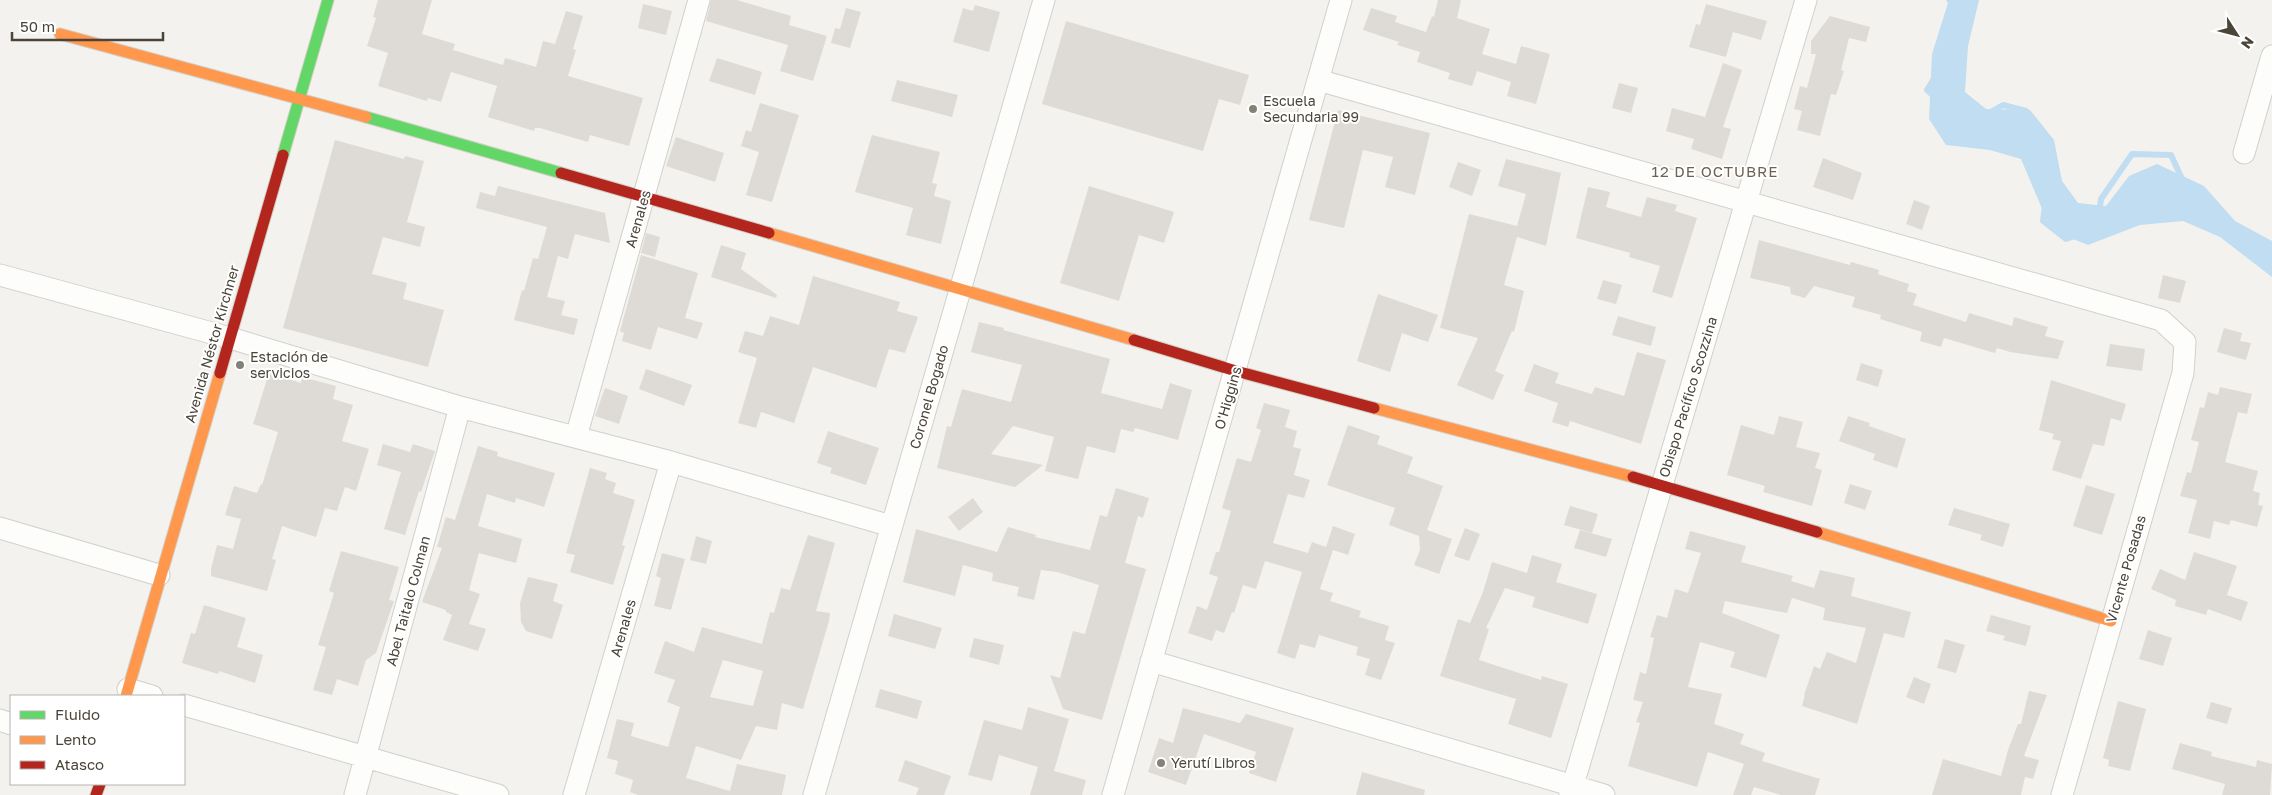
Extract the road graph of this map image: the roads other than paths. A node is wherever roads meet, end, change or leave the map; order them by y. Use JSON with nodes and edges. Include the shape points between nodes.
{"nodes":[{"id":1,"x":328,"y":0,"type":"edge"},
{"id":2,"x":699,"y":0,"type":"edge"},
{"id":3,"x":1044,"y":0,"type":"edge"},
{"id":4,"x":1341,"y":0,"type":"edge"},
{"id":5,"x":1806,"y":0,"type":"edge"},
{"id":6,"x":60,"y":34,"type":"dead end"},
{"id":7,"x":2272,"y":56,"type":"edge"},
{"id":8,"x":1318,"y":80,"type":"junction"},
{"id":9,"x":2268,"y":89,"type":"edge"},
{"id":10,"x":300,"y":98,"type":"junction"},
{"id":11,"x":2244,"y":153,"type":"dead end"},
{"id":12,"x":644,"y":198,"type":"junction"},
{"id":13,"x":1746,"y":203,"type":"junction"},
{"id":14,"x":0,"y":275,"type":"edge"},
{"id":15,"x":961,"y":288,"type":"junction"},
{"id":16,"x":230,"y":338,"type":"junction"},
{"id":17,"x":1236,"y":371,"type":"junction"},
{"id":18,"x":460,"y":407,"type":"junction"},
{"id":19,"x":576,"y":437,"type":"junction"},
{"id":20,"x":671,"y":462,"type":"junction"},
{"id":21,"x":1662,"y":485,"type":"junction"},
{"id":22,"x":891,"y":526,"type":"junction"},
{"id":23,"x":0,"y":528,"type":"edge"},
{"id":24,"x":159,"y":576,"type":"junction"},
{"id":25,"x":2111,"y":621,"type":"junction"},
{"id":26,"x":1151,"y":661,"type":"junction"},
{"id":27,"x":127,"y":693,"type":"edge"},
{"id":28,"x":144,"y":695,"type":"edge"},
{"id":29,"x":185,"y":705,"type":"edge"},
{"id":30,"x":367,"y":758,"type":"junction"},
{"id":31,"x":1572,"y":790,"type":"edge"},
{"id":32,"x":355,"y":795,"type":"edge"},
{"id":33,"x":498,"y":795,"type":"edge"},
{"id":34,"x":574,"y":795,"type":"edge"},
{"id":35,"x":814,"y":795,"type":"edge"},
{"id":36,"x":1113,"y":795,"type":"edge"},
{"id":37,"x":1604,"y":795,"type":"edge"},
{"id":38,"x":2063,"y":795,"type":"edge"}],
"edges":[{"from":1,"to":10,"type":"street","name":"Avenida Néstor Kirchner"},
{"from":2,"to":12,"type":"street","name":"Arenales"},
{"from":3,"to":15,"type":"street","name":"Coronel Bogado"},
{"from":4,"to":8,"type":"street","name":"O'Higgins"},
{"from":5,"to":13,"type":"street","name":"Obispo Pacífico Scozzina"},
{"from":6,"to":10,"type":"street"},
{"from":7,"to":9,"type":"street"},
{"from":8,"to":13,"type":"street"},
{"from":8,"to":17,"type":"street","name":"O'Higgins"},
{"from":9,"to":11,"type":"street"},
{"from":10,"to":12,"type":"street"},
{"from":10,"to":16,"type":"street","name":"Avenida Néstor Kirchner"},
{"from":12,"to":15,"type":"street"},
{"from":12,"to":19,"type":"street","name":"Arenales"},
{"from":13,"to":21,"type":"street","name":"Obispo Pacífico Scozzina"},
{"from":13,"to":25,"type":"street","name":"Vicente Posadas","via":[[2161,320],[2185,342],[2183,373]]},
{"from":14,"to":16,"type":"street"},
{"from":15,"to":17,"type":"street"},
{"from":15,"to":22,"type":"street","name":"Coronel Bogado"},
{"from":16,"to":18,"type":"street"},
{"from":16,"to":24,"type":"street","name":"Avenida Néstor Kirchner"},
{"from":17,"to":21,"type":"street"},
{"from":17,"to":26,"type":"street","name":"O'Higgins"},
{"from":18,"to":19,"type":"street"},
{"from":18,"to":30,"type":"street","name":"Abel Taitalo Colman"},
{"from":19,"to":20,"type":"street"},
{"from":20,"to":22,"type":"street"},
{"from":20,"to":34,"type":"street","name":"Arenales"},
{"from":21,"to":25,"type":"street"},
{"from":21,"to":31,"type":"street","name":"Obispo Pacífico Scozzina"},
{"from":22,"to":35,"type":"street","name":"Coronel Bogado"},
{"from":23,"to":24,"type":"street"},
{"from":24,"to":27,"type":"street","name":"Avenida Néstor Kirchner"},
{"from":25,"to":38,"type":"street","name":"Vicente Posadas"},
{"from":26,"to":31,"type":"street"},
{"from":26,"to":36,"type":"street","name":"O'Higgins"},
{"from":27,"to":28,"type":"street"},
{"from":29,"to":30,"type":"street"},
{"from":30,"to":32,"type":"street","name":"Abel Taitalo Colman"},
{"from":30,"to":33,"type":"street"},
{"from":31,"to":37,"type":"street"}]}
